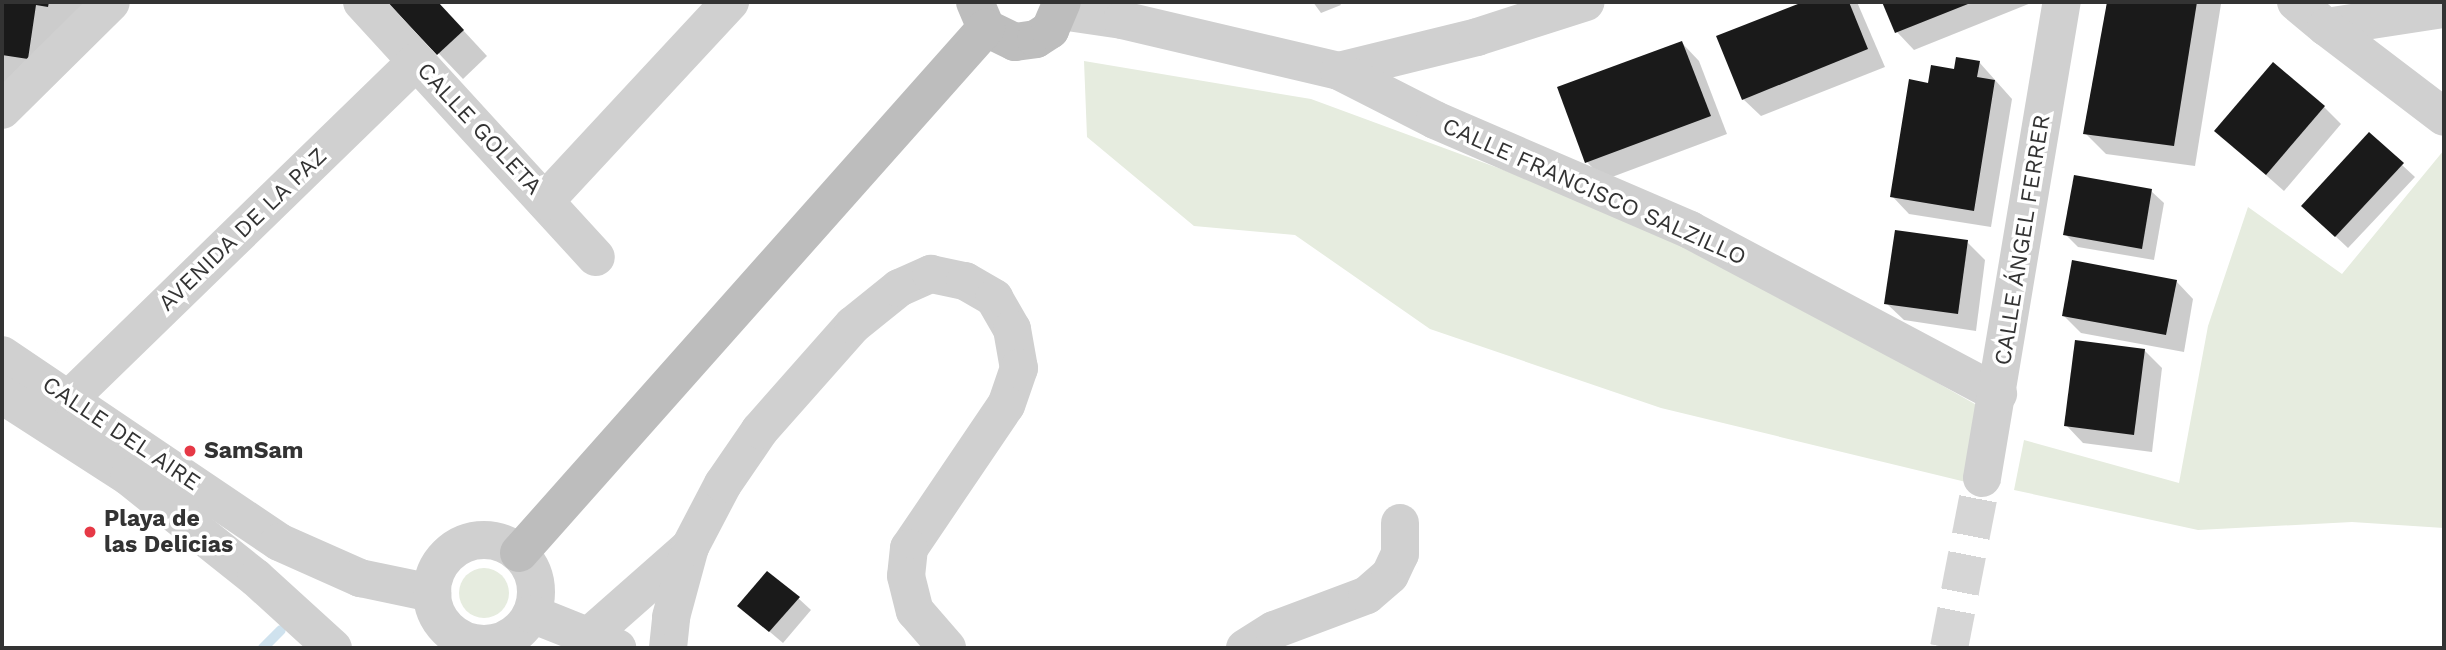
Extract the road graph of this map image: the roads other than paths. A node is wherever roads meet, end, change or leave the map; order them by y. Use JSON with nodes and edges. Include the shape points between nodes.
{"nodes":[{"id":1,"x":111,"y":2,"type":"edge"},
{"id":2,"x":362,"y":2,"type":"edge"},
{"id":3,"x":1586,"y":2,"type":"edge"},
{"id":4,"x":2062,"y":2,"type":"edge"},
{"id":5,"x":2296,"y":2,"type":"edge"},
{"id":6,"x":1061,"y":6,"type":"edge"},
{"id":7,"x":711,"y":9,"type":"edge"},
{"id":8,"x":2444,"y":9,"type":"edge"},
{"id":9,"x":980,"y":15,"type":"edge"},
{"id":10,"x":2326,"y":27,"type":"junction"},
{"id":11,"x":416,"y":61,"type":"junction"},
{"id":12,"x":1339,"y":71,"type":"junction"},
{"id":13,"x":2,"y":110,"type":"edge"},
{"id":14,"x":2444,"y":117,"type":"edge"},
{"id":15,"x":545,"y":201,"type":"junction"},
{"id":16,"x":596,"y":257,"type":"dead end"},
{"id":17,"x":2,"y":355,"type":"edge"},
{"id":18,"x":1997,"y":394,"type":"junction"},
{"id":19,"x":2,"y":395,"type":"edge"},
{"id":20,"x":70,"y":398,"type":"junction"},
{"id":21,"x":1982,"y":478,"type":"tunnel mouth"},
{"id":22,"x":1400,"y":523,"type":"dead end"},
{"id":23,"x":690,"y":547,"type":"junction"},
{"id":24,"x":519,"y":554,"type":"junction"},
{"id":25,"x":432,"y":593,"type":"junction"},
{"id":26,"x":532,"y":614,"type":"junction"},
{"id":27,"x":603,"y":642,"type":"edge"},
{"id":28,"x":468,"y":645,"type":"edge"},
{"id":29,"x":333,"y":648,"type":"edge"},
{"id":30,"x":668,"y":648,"type":"edge"},
{"id":31,"x":947,"y":648,"type":"edge"},
{"id":32,"x":1245,"y":648,"type":"edge"}],
"edges":[{"from":1,"to":13,"type":"street"},
{"from":2,"to":11,"type":"street","name":"CALLE GOLETA"},
{"from":3,"to":12,"type":"street","via":[[1477,37]]},
{"from":4,"to":18,"type":"street","name":"CALLE ÁNGEL FERRER"},
{"from":5,"to":10,"type":"street"},
{"from":6,"to":9,"type":"main road","via":[[1049,30],[1029,41],[1004,40]]},
{"from":6,"to":12,"type":"street"},
{"from":7,"to":15,"type":"street"},
{"from":8,"to":10,"type":"street"},
{"from":9,"to":24,"type":"main road"},
{"from":10,"to":14,"type":"street"},
{"from":11,"to":15,"type":"street","name":"CALLE GOLETA"},
{"from":11,"to":20,"type":"street","name":"AVENIDA DE LA PAZ"},
{"from":12,"to":18,"type":"street","name":"CALLE FRANCISCO SALZILLO","via":[[1435,120],[1690,230]]},
{"from":15,"to":16,"type":"street","name":"CALLE GOLETA"},
{"from":17,"to":20,"type":"street","name":"CALLE DEL AIRE"},
{"from":18,"to":21,"type":"street","name":"CALLE ÁNGEL FERRER"},
{"from":19,"to":29,"type":"street","via":[[129,477],[256,578]]},
{"from":20,"to":25,"type":"street","name":"CALLE DEL AIRE","via":[[279,541],[360,578]]},
{"from":22,"to":32,"type":"street","via":[[1400,554],[1390,575],[1367,595],[1275,631]]},
{"from":23,"to":27,"type":"street"},
{"from":23,"to":30,"type":"street","via":[[671,617]]},
{"from":23,"to":31,"type":"street","via":[[723,484],[760,430],[853,325],[899,288],[931,274],[965,281],[994,298],[1012,329],[1019,368],[1006,405],[909,548],[905,576],[915,611]]},
{"from":24,"to":25,"type":"street","via":[[494,540],[462,544],[439,565]]},
{"from":24,"to":26,"type":"street","via":[[536,584]]},
{"from":25,"to":28,"type":"street","via":[[442,624]]},
{"from":26,"to":27,"type":"street"},
{"from":26,"to":28,"type":"street","via":[[519,631],[501,642]]}]}
